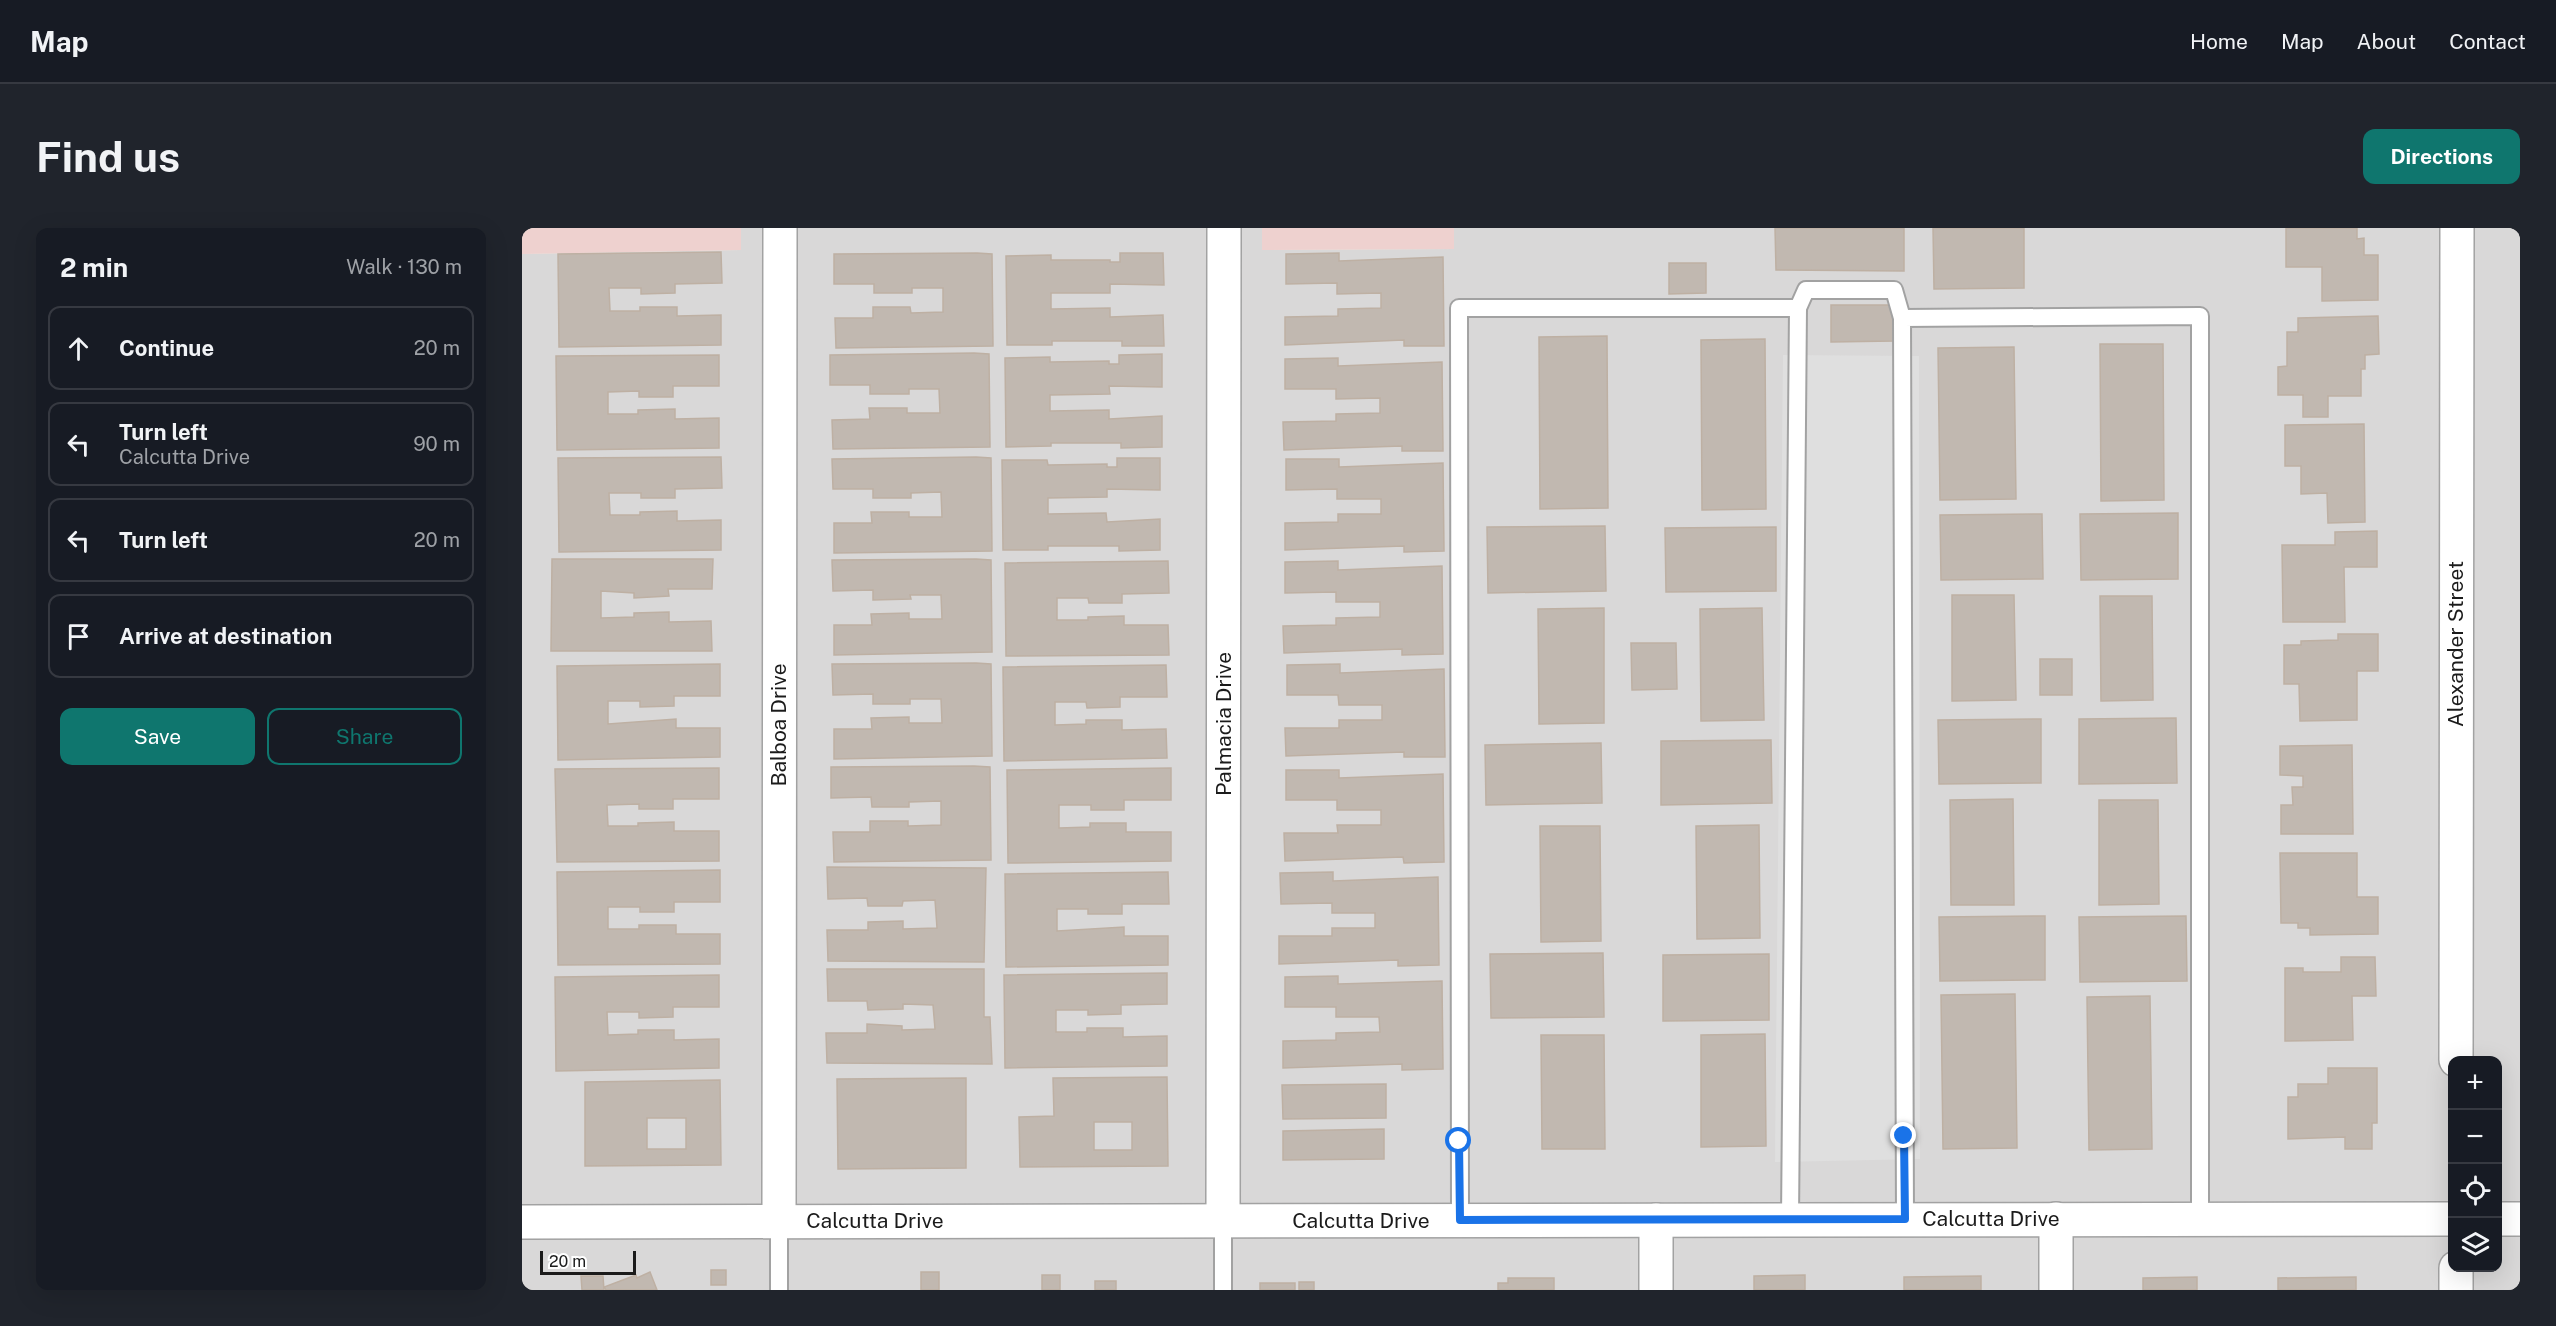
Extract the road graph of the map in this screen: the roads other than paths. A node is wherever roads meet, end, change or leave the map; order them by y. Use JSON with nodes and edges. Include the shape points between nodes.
{"nodes":[{"id":1,"x":780,"y":228,"type":"edge"},
{"id":2,"x":1224,"y":228,"type":"edge"},
{"id":3,"x":2457,"y":228,"type":"edge"},
{"id":4,"x":1798,"y":308,"type":"junction"},
{"id":5,"x":1902,"y":318,"type":"junction"},
{"id":6,"x":2456,"y":1056,"type":"edge"},
{"id":7,"x":1905,"y":1219,"type":"junction"},
{"id":8,"x":2056,"y":1219,"type":"junction"},
{"id":9,"x":2200,"y":1219,"type":"junction"},
{"id":10,"x":2448,"y":1219,"type":"edge"},
{"id":11,"x":2502,"y":1219,"type":"edge"},
{"id":12,"x":2520,"y":1219,"type":"edge"},
{"id":13,"x":1460,"y":1220,"type":"junction"},
{"id":14,"x":1656,"y":1220,"type":"junction"},
{"id":15,"x":1790,"y":1220,"type":"junction"},
{"id":16,"x":1223,"y":1221,"type":"junction"},
{"id":17,"x":522,"y":1222,"type":"edge"},
{"id":18,"x":779,"y":1222,"type":"junction"},
{"id":19,"x":2456,"y":1272,"type":"edge"},
{"id":20,"x":779,"y":1290,"type":"edge"},
{"id":21,"x":1223,"y":1290,"type":"edge"},
{"id":22,"x":1656,"y":1290,"type":"edge"},
{"id":23,"x":2056,"y":1290,"type":"edge"},
{"id":24,"x":2456,"y":1290,"type":"edge"}],
"edges":[{"from":1,"to":18,"type":"street","name":"Balboa Drive"},
{"from":2,"to":16,"type":"street","name":"Palmacia Drive"},
{"from":3,"to":6,"type":"street","name":"Alexander Street"},
{"from":4,"to":5,"type":"lane","via":[[1806,290],[1894,290]]},
{"from":4,"to":13,"type":"lane","via":[[1459,308]]},
{"from":4,"to":15,"type":"lane"},
{"from":5,"to":7,"type":"lane"},
{"from":5,"to":9,"type":"lane","via":[[2200,316]]},
{"from":7,"to":8,"type":"street","name":"Calcutta Drive"},
{"from":7,"to":15,"type":"street","name":"Calcutta Drive"},
{"from":8,"to":9,"type":"street","name":"Calcutta Drive"},
{"from":8,"to":23,"type":"street"},
{"from":9,"to":10,"type":"street","name":"Calcutta Drive"},
{"from":11,"to":12,"type":"street"},
{"from":13,"to":14,"type":"street","name":"Calcutta Drive"},
{"from":13,"to":16,"type":"street","name":"Calcutta Drive"},
{"from":14,"to":15,"type":"street","name":"Calcutta Drive"},
{"from":14,"to":22,"type":"street"},
{"from":16,"to":18,"type":"street","name":"Calcutta Drive"},
{"from":16,"to":21,"type":"lane"},
{"from":17,"to":18,"type":"street","name":"Calcutta Drive"},
{"from":18,"to":20,"type":"lane"},
{"from":19,"to":24,"type":"street"}]}
